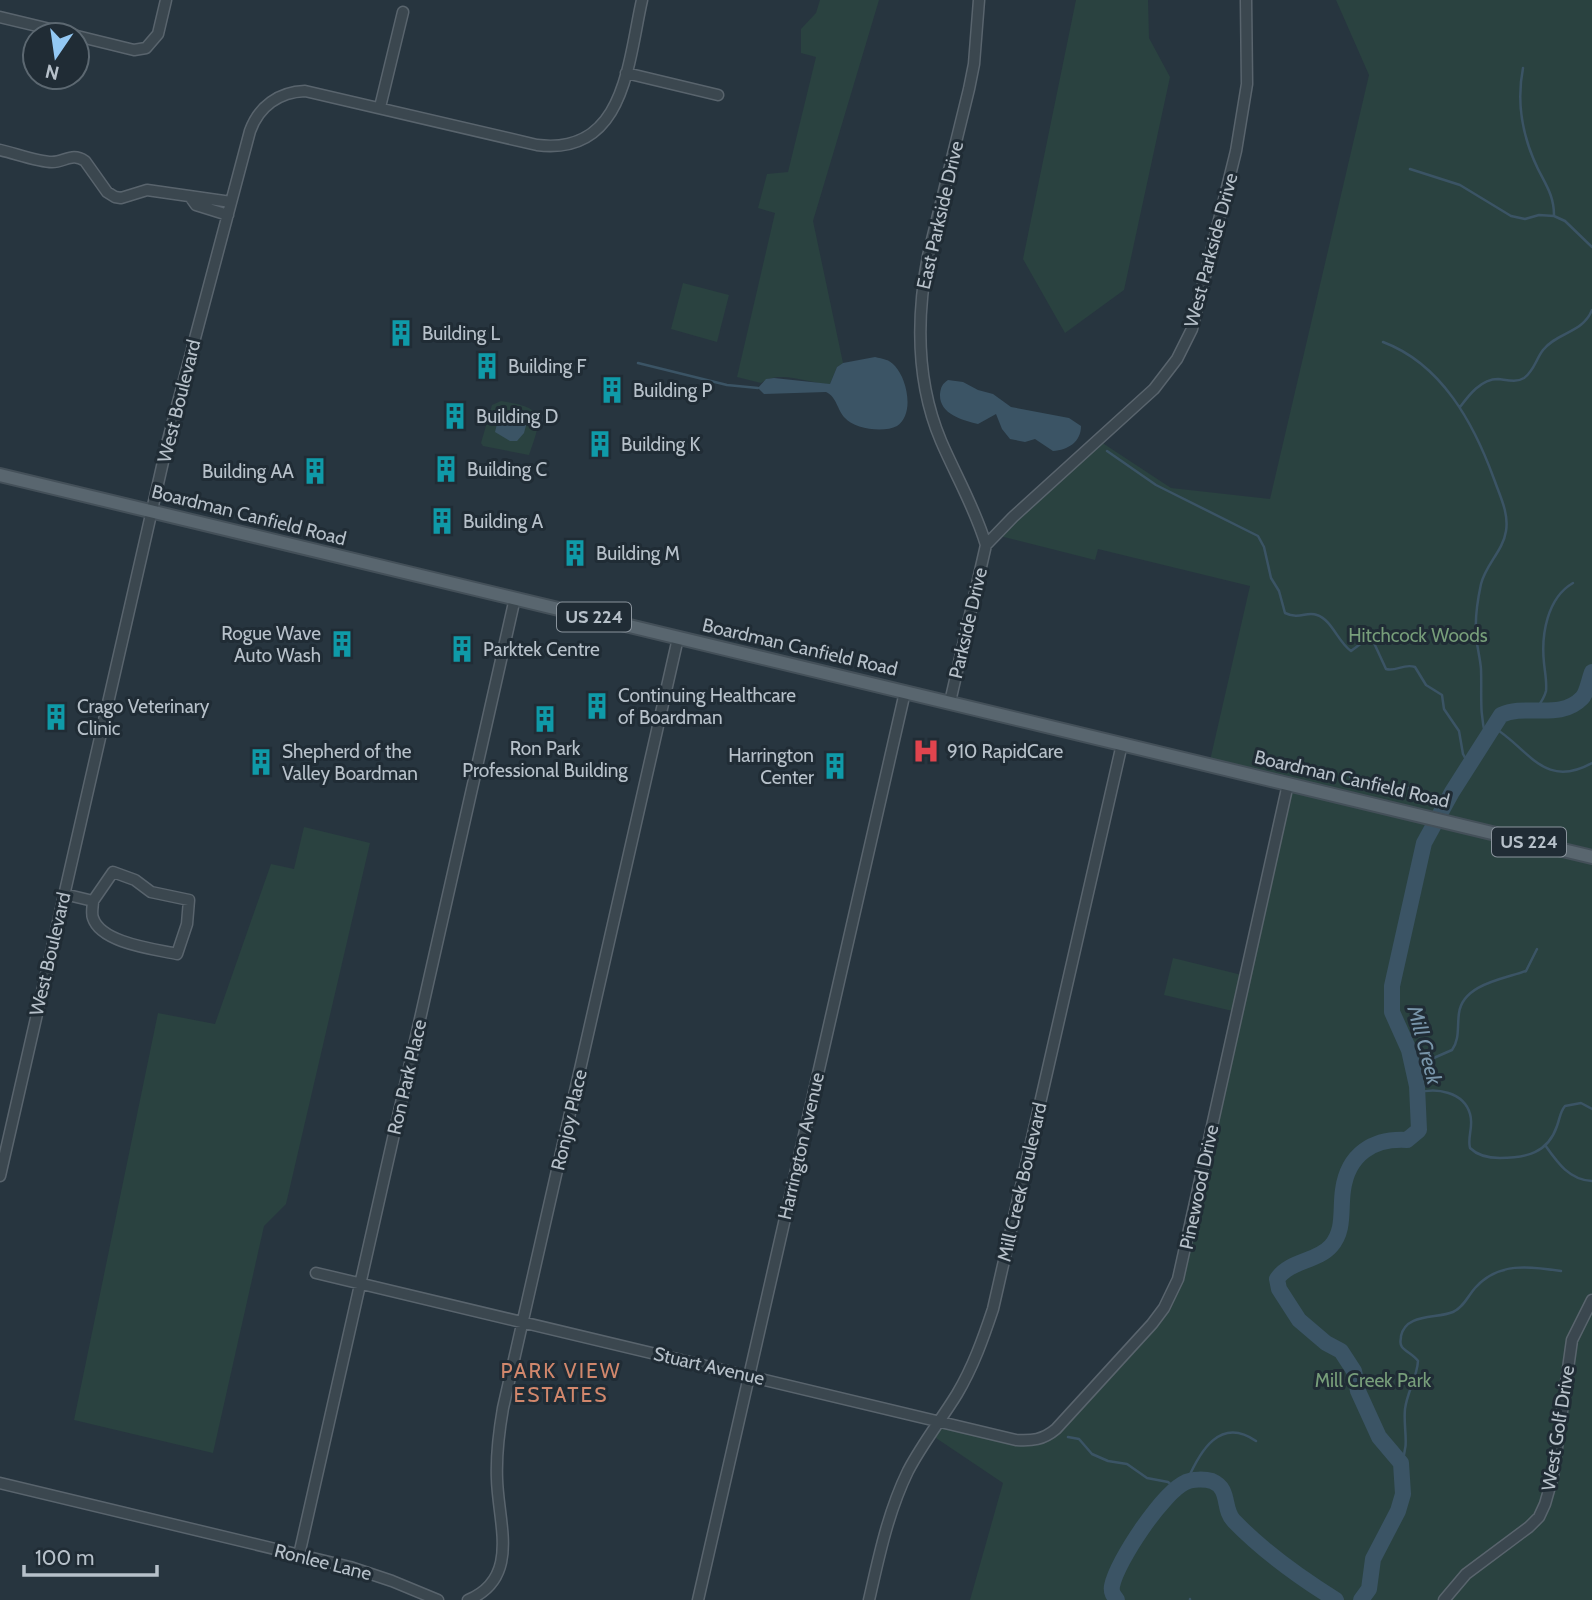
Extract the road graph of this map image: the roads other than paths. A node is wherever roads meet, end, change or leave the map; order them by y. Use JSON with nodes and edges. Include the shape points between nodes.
{"nodes":[{"id":1,"x":166,"y":0,"type":"edge"},
{"id":2,"x":642,"y":0,"type":"edge"},
{"id":3,"x":979,"y":0,"type":"edge"},
{"id":4,"x":1246,"y":0,"type":"edge"},
{"id":5,"x":402,"y":12,"type":"dead end"},
{"id":6,"x":0,"y":17,"type":"edge"},
{"id":7,"x":21,"y":22,"type":"edge"},
{"id":8,"x":91,"y":39,"type":"edge"},
{"id":9,"x":626,"y":73,"type":"junction"},
{"id":10,"x":718,"y":95,"type":"dead end"},
{"id":11,"x":380,"y":107,"type":"junction"},
{"id":12,"x":0,"y":150,"type":"edge"},
{"id":13,"x":191,"y":198,"type":"junction"},
{"id":14,"x":231,"y":202,"type":"junction"},
{"id":15,"x":228,"y":215,"type":"junction"},
{"id":16,"x":0,"y":475,"type":"edge"},
{"id":17,"x":152,"y":511,"type":"junction"},
{"id":18,"x":986,"y":545,"type":"junction"},
{"id":19,"x":515,"y":598,"type":"junction"},
{"id":20,"x":678,"y":638,"type":"junction"},
{"id":21,"x":905,"y":692,"type":"junction"},
{"id":22,"x":950,"y":702,"type":"junction"},
{"id":23,"x":1122,"y":744,"type":"junction"},
{"id":24,"x":1288,"y":784,"type":"junction"},
{"id":25,"x":1592,"y":857,"type":"edge"},
{"id":26,"x":64,"y":894,"type":"junction"},
{"id":27,"x":93,"y":901,"type":"junction"},
{"id":28,"x":0,"y":1176,"type":"edge"},
{"id":29,"x":316,"y":1273,"type":"dead end"},
{"id":30,"x":360,"y":1283,"type":"junction"},
{"id":31,"x":1592,"y":1300,"type":"edge"},
{"id":32,"x":522,"y":1322,"type":"junction"},
{"id":33,"x":749,"y":1376,"type":"junction"},
{"id":34,"x":939,"y":1421,"type":"junction"},
{"id":35,"x":0,"y":1483,"type":"edge"},
{"id":36,"x":299,"y":1555,"type":"junction"},
{"id":37,"x":472,"y":1598,"type":"edge"},
{"id":38,"x":438,"y":1600,"type":"edge"},
{"id":39,"x":698,"y":1600,"type":"edge"},
{"id":40,"x":869,"y":1600,"type":"edge"},
{"id":41,"x":1444,"y":1600,"type":"edge"}],
"edges":[{"from":1,"to":8,"type":"street","via":[[158,34],[146,48],[134,50]]},
{"from":2,"to":9,"type":"street","name":"West Boulevard"},
{"from":3,"to":18,"type":"street","name":"East Parkside Drive","via":[[974,64],[928,256],[920,338],[935,427],[973,506]]},
{"from":4,"to":18,"type":"street","name":"West Parkside Drive","via":[[1244,114],[1201,300],[1185,344],[1154,388]]},
{"from":5,"to":11,"type":"street"},
{"from":6,"to":7,"type":"street"},
{"from":9,"to":10,"type":"street"},
{"from":9,"to":11,"type":"street","name":"West Boulevard","via":[[618,101],[605,122],[590,135],[561,146],[537,145]]},
{"from":11,"to":14,"type":"street","name":"West Boulevard","via":[[305,91],[273,100],[252,125]]},
{"from":12,"to":13,"type":"street","via":[[52,162],[80,157],[115,197],[147,190]]},
{"from":13,"to":14,"type":"street"},
{"from":13,"to":15,"type":"street","via":[[196,205]]},
{"from":14,"to":15,"type":"street","name":"West Boulevard"},
{"from":15,"to":17,"type":"street","name":"West Boulevard"},
{"from":16,"to":17,"type":"main road","name":"Boardman Canfield Road","number":"US 224"},
{"from":17,"to":19,"type":"main road","name":"Boardman Canfield Road","number":"US 224"},
{"from":17,"to":26,"type":"street","name":"West Boulevard"},
{"from":18,"to":22,"type":"street","name":"Parkside Drive"},
{"from":19,"to":20,"type":"main road","name":"Boardman Canfield Road","number":"US 224"},
{"from":19,"to":30,"type":"street","name":"Ron Park Place"},
{"from":20,"to":21,"type":"main road","name":"Boardman Canfield Road","number":"US 224"},
{"from":20,"to":32,"type":"street","name":"Ronjoy Place"},
{"from":21,"to":22,"type":"main road","name":"Boardman Canfield Road","number":"US 224"},
{"from":21,"to":33,"type":"street","name":"Harrington Avenue"},
{"from":22,"to":23,"type":"main road","name":"Boardman Canfield Road","number":"US 224"},
{"from":23,"to":24,"type":"main road","name":"Boardman Canfield Road","number":"US 224"},
{"from":23,"to":34,"type":"street","name":"Mill Creek Boulevard","via":[[993,1309],[972,1366]]},
{"from":24,"to":25,"type":"main road","name":"Boardman Canfield Road","number":"US 224"},
{"from":24,"to":34,"type":"street","name":"Pinewood Drive","via":[[1173,1293],[1152,1324],[1045,1437],[1016,1440]]},
{"from":26,"to":27,"type":"street"},
{"from":26,"to":28,"type":"street","name":"West Boulevard"},
{"from":27,"to":27,"type":"street","via":[[113,872],[152,892],[189,900],[177,954],[101,931],[93,918]]},
{"from":29,"to":30,"type":"street","name":"Stuart Avenue"},
{"from":30,"to":32,"type":"street","name":"Stuart Avenue"},
{"from":30,"to":36,"type":"street","name":"Ron Park Place"},
{"from":31,"to":41,"type":"street","name":"West Golf Drive","via":[[1572,1340],[1553,1476],[1539,1517],[1466,1574]]},
{"from":32,"to":33,"type":"street","name":"Stuart Avenue"},
{"from":32,"to":37,"type":"street","name":"Ronjoy Place","via":[[498,1444],[503,1557],[489,1587]]},
{"from":33,"to":34,"type":"street","name":"Stuart Avenue"},
{"from":33,"to":39,"type":"street","name":"Harrington Avenue"},
{"from":34,"to":40,"type":"street","name":"Mill Creek Boulevard","via":[[898,1494]]},
{"from":35,"to":36,"type":"street","name":"Ronlee Lane"},
{"from":36,"to":38,"type":"street","name":"Ronlee Lane","via":[[371,1573]]}]}
